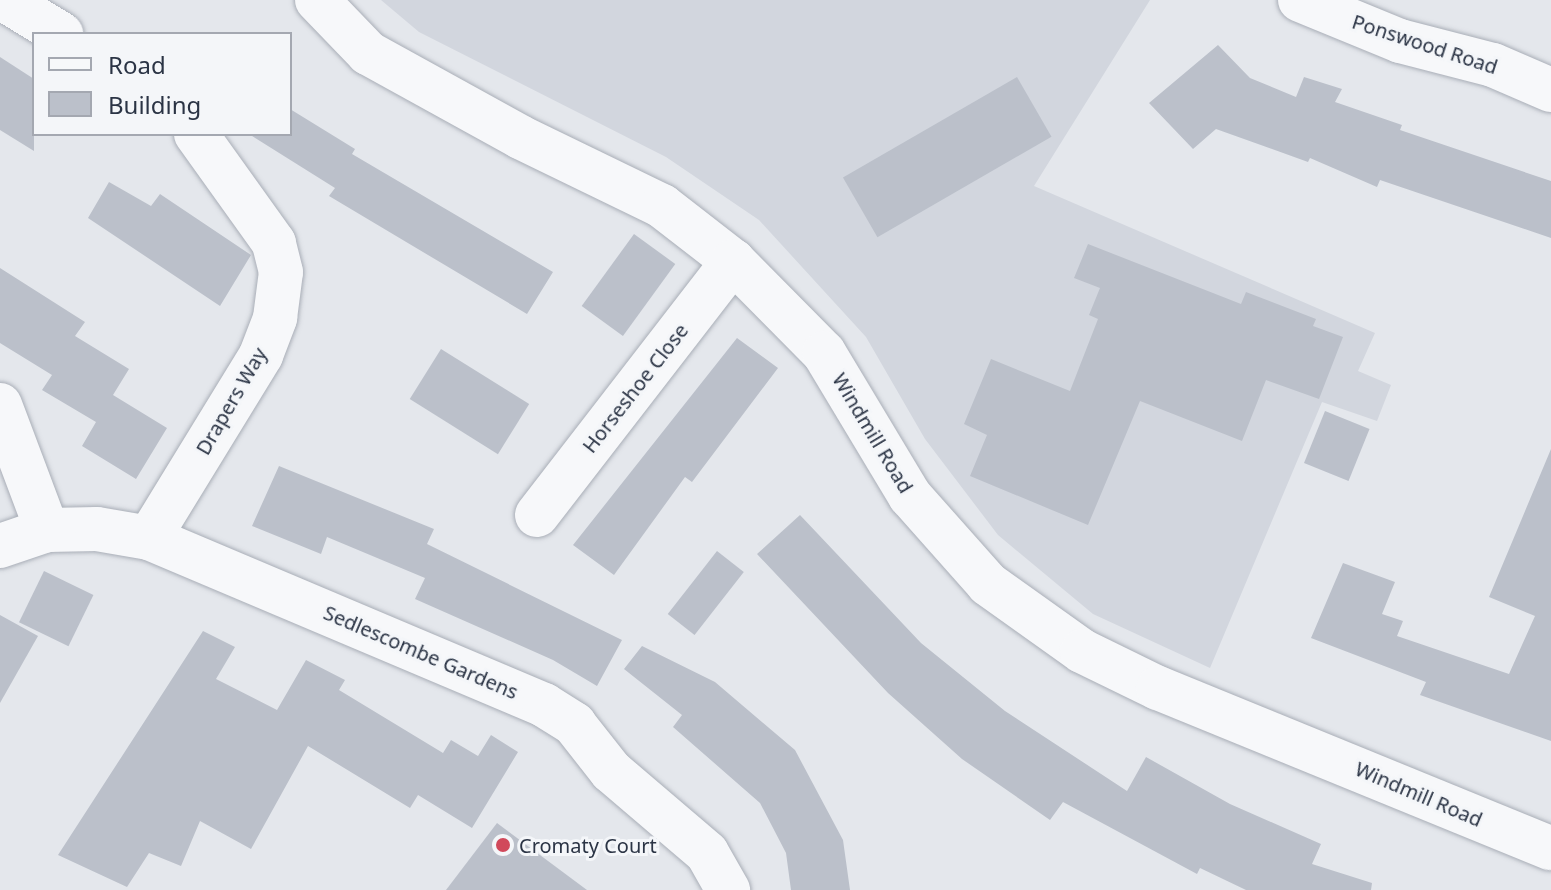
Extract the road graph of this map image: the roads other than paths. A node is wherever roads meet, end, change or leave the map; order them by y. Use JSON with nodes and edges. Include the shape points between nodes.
{"nodes":[{"id":1,"x":5,"y":0,"type":"edge"},
{"id":2,"x":317,"y":0,"type":"edge"},
{"id":3,"x":1300,"y":0,"type":"edge"},
{"id":4,"x":58,"y":32,"type":"edge"},
{"id":5,"x":1551,"y":90,"type":"edge"},
{"id":6,"x":197,"y":136,"type":"edge"},
{"id":7,"x":733,"y":261,"type":"junction"},
{"id":8,"x":0,"y":405,"type":"edge"},
{"id":9,"x":537,"y":515,"type":"dead end"},
{"id":10,"x":47,"y":530,"type":"junction"},
{"id":11,"x":149,"y":538,"type":"junction"},
{"id":12,"x":0,"y":546,"type":"edge"},
{"id":13,"x":1551,"y":848,"type":"edge"},
{"id":14,"x":728,"y":890,"type":"edge"}],
"edges":[{"from":1,"to":4,"type":"street"},
{"from":2,"to":7,"type":"street","name":"Windmill Road","via":[[368,53],[520,137],[662,206]]},
{"from":3,"to":5,"type":"street","name":"Ponswood Road","via":[[1400,41],[1493,65]]},
{"from":6,"to":11,"type":"street","name":"Drapers Way","via":[[274,243],[281,272],[275,318],[261,355]]},
{"from":7,"to":9,"type":"street","name":"Horseshoe Close"},
{"from":7,"to":13,"type":"street","name":"Windmill Road","via":[[824,353],[910,496],[988,584],[1082,651],[1158,688]]},
{"from":8,"to":10,"type":"street"},
{"from":10,"to":11,"type":"street","name":"Sedlescombe Gardens","via":[[97,529]]},
{"from":10,"to":12,"type":"street","name":"Sedlescombe Gardens"},
{"from":11,"to":14,"type":"street","name":"Sedlescombe Gardens","via":[[544,705],[574,724],[611,771],[707,853]]}]}
